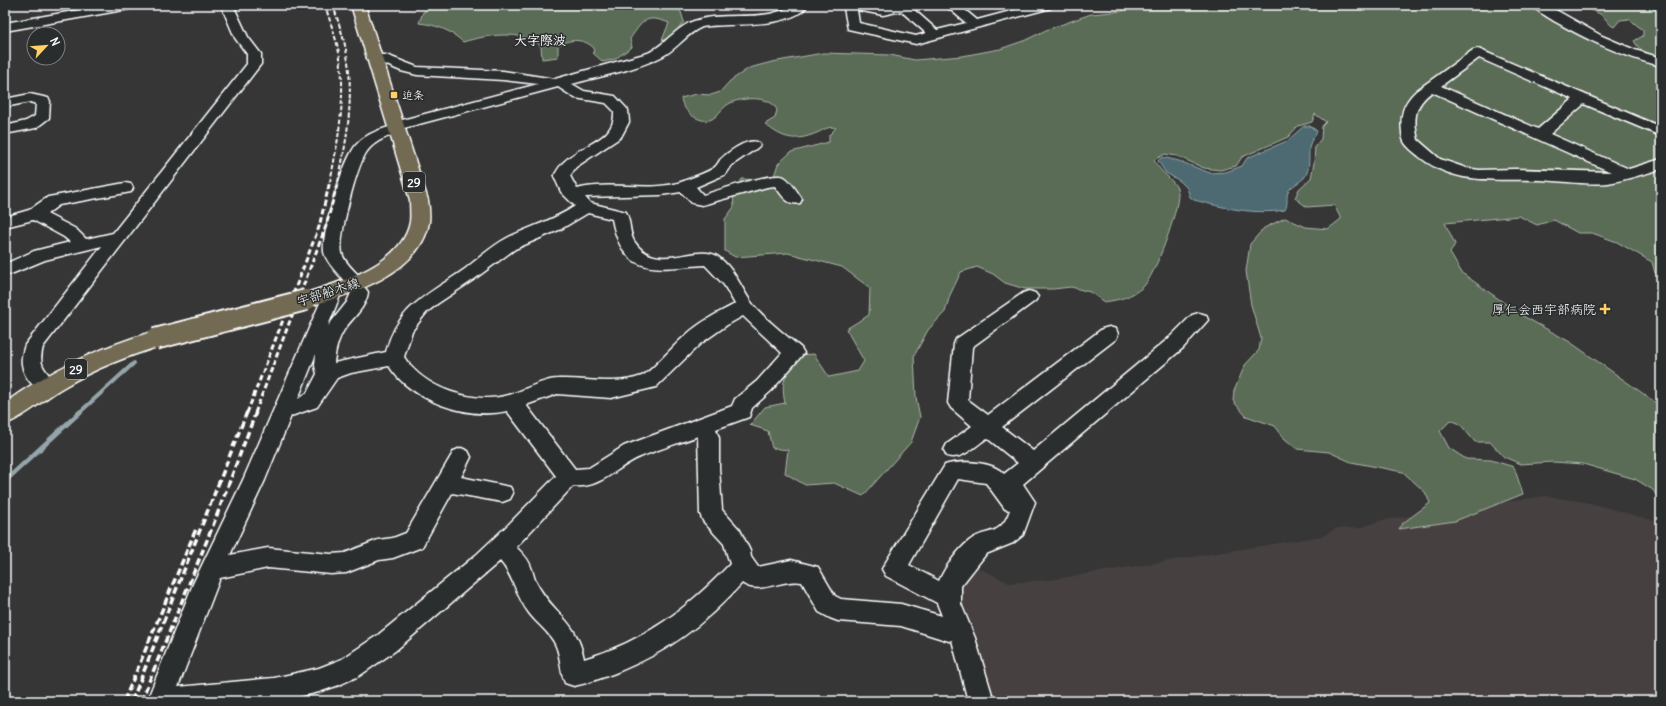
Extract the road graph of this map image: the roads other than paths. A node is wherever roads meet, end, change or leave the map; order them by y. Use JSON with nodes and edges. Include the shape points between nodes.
{"nodes":[{"id":1,"x":129,"y":5,"type":"edge"},
{"id":2,"x":227,"y":5,"type":"edge"},
{"id":3,"x":358,"y":5,"type":"edge"},
{"id":4,"x":802,"y":5,"type":"edge"},
{"id":5,"x":849,"y":5,"type":"edge"},
{"id":6,"x":904,"y":5,"type":"edge"},
{"id":7,"x":951,"y":5,"type":"edge"},
{"id":8,"x":1002,"y":5,"type":"edge"},
{"id":9,"x":1046,"y":5,"type":"edge"},
{"id":10,"x":1538,"y":5,"type":"edge"},
{"id":11,"x":1013,"y":14,"type":"junction"},
{"id":12,"x":975,"y":24,"type":"junction"},
{"id":13,"x":5,"y":27,"type":"edge"},
{"id":14,"x":935,"y":35,"type":"junction"},
{"id":15,"x":374,"y":58,"type":"junction"},
{"id":16,"x":1661,"y":62,"type":"edge"},
{"id":17,"x":558,"y":84,"type":"junction"},
{"id":18,"x":1432,"y":87,"type":"junction"},
{"id":19,"x":1583,"y":98,"type":"junction"},
{"id":20,"x":5,"y":103,"type":"edge"},
{"id":21,"x":397,"y":127,"type":"junction"},
{"id":22,"x":5,"y":130,"type":"edge"},
{"id":23,"x":1661,"y":132,"type":"edge"},
{"id":24,"x":1540,"y":134,"type":"junction"},
{"id":25,"x":752,"y":145,"type":"dead end"},
{"id":26,"x":1661,"y":164,"type":"edge"},
{"id":27,"x":1628,"y":174,"type":"junction"},
{"id":28,"x":686,"y":186,"type":"junction"},
{"id":29,"x":125,"y":188,"type":"dead end"},
{"id":30,"x":794,"y":199,"type":"dead end"},
{"id":31,"x":579,"y":201,"type":"junction"},
{"id":32,"x":35,"y":214,"type":"junction"},
{"id":33,"x":5,"y":222,"type":"edge"},
{"id":34,"x":118,"y":237,"type":"junction"},
{"id":35,"x":83,"y":245,"type":"junction"},
{"id":36,"x":11,"y":268,"type":"dead end"},
{"id":37,"x":332,"y":293,"type":"junction"},
{"id":38,"x":1029,"y":297,"type":"dead end"},
{"id":39,"x":745,"y":307,"type":"junction"},
{"id":40,"x":1199,"y":320,"type":"dead end"},
{"id":41,"x":1109,"y":334,"type":"dead end"},
{"id":42,"x":394,"y":358,"type":"junction"},
{"id":43,"x":330,"y":373,"type":"junction"},
{"id":44,"x":46,"y":385,"type":"junction"},
{"id":45,"x":512,"y":402,"type":"junction"},
{"id":46,"x":282,"y":410,"type":"junction"},
{"id":47,"x":5,"y":415,"type":"edge"},
{"id":48,"x":704,"y":425,"type":"junction"},
{"id":49,"x":988,"y":426,"type":"junction"},
{"id":50,"x":954,"y":450,"type":"dead end"},
{"id":51,"x":461,"y":457,"type":"dead end"},
{"id":52,"x":1032,"y":462,"type":"junction"},
{"id":53,"x":569,"y":477,"type":"junction"},
{"id":54,"x":446,"y":483,"type":"junction"},
{"id":55,"x":502,"y":493,"type":"dead end"},
{"id":56,"x":1022,"y":508,"type":"junction"},
{"id":57,"x":501,"y":546,"type":"junction"},
{"id":58,"x":743,"y":566,"type":"junction"},
{"id":59,"x":212,"y":569,"type":"junction"},
{"id":60,"x":949,"y":594,"type":"junction"},
{"id":61,"x":957,"y":626,"type":"junction"},
{"id":62,"x":981,"y":701,"type":"edge"}],
"edges":[{"from":1,"to":13,"type":"street"},
{"from":2,"to":34,"type":"street","via":[[242,38],[254,54],[254,64]]},
{"from":3,"to":15,"type":"main road","name":"宇部船木線","number":"29"},
{"from":4,"to":17,"type":"street","via":[[767,20],[699,24],[685,31],[656,54]]},
{"from":5,"to":6,"type":"street","via":[[883,12]]},
{"from":5,"to":14,"type":"street","via":[[853,26],[916,40]]},
{"from":6,"to":14,"type":"street"},
{"from":7,"to":12,"type":"street"},
{"from":8,"to":11,"type":"street"},
{"from":9,"to":11,"type":"street"},
{"from":10,"to":16,"type":"street","via":[[1612,44]]},
{"from":11,"to":12,"type":"street"},
{"from":12,"to":14,"type":"street"},
{"from":15,"to":17,"type":"street","via":[[390,60],[398,66],[418,71],[509,75]]},
{"from":15,"to":21,"type":"main road","name":"宇部船木線","number":"29"},
{"from":17,"to":21,"type":"street"},
{"from":17,"to":31,"type":"street","via":[[580,95],[610,99],[621,110],[622,122],[616,134],[570,164],[562,176],[563,182]]},
{"from":18,"to":19,"type":"street","via":[[1478,52]]},
{"from":18,"to":24,"type":"street"},
{"from":18,"to":27,"type":"street","via":[[1414,100],[1409,111],[1408,133],[1411,142],[1420,151],[1447,168],[1479,175],[1606,178]]},
{"from":19,"to":23,"type":"street"},
{"from":19,"to":24,"type":"street"},
{"from":20,"to":22,"type":"street","via":[[30,98],[43,101],[42,118],[31,125]]},
{"from":21,"to":37,"type":"main road","name":"宇部船木線","number":"29","via":[[421,210],[421,220],[415,236],[401,254],[374,275]]},
{"from":21,"to":43,"type":"street","via":[[362,147],[347,182],[333,244],[334,254],[356,286],[359,297],[335,329],[323,360],[325,371]]},
{"from":24,"to":27,"type":"street"},
{"from":25,"to":28,"type":"street","via":[[727,162],[720,171]]},
{"from":26,"to":27,"type":"street"},
{"from":28,"to":30,"type":"street","via":[[702,200],[766,182],[779,181]]},
{"from":28,"to":31,"type":"street","via":[[661,190],[589,191]]},
{"from":29,"to":32,"type":"street","via":[[54,201]]},
{"from":31,"to":39,"type":"street","via":[[620,216],[627,244],[639,257],[655,263],[710,260],[731,280]]},
{"from":31,"to":42,"type":"street","via":[[552,227],[504,248],[481,267],[433,296],[404,326]]},
{"from":32,"to":33,"type":"street"},
{"from":32,"to":35,"type":"street","via":[[70,233]]},
{"from":34,"to":35,"type":"street"},
{"from":34,"to":44,"type":"street","via":[[34,345],[32,370]]},
{"from":35,"to":36,"type":"street","via":[[40,255]]},
{"from":37,"to":44,"type":"main road","name":"宇部船木線","number":"29","bridge":true,"via":[[123,349],[90,362]]},
{"from":37,"to":46,"type":"street"},
{"from":38,"to":49,"type":"street","via":[[963,344],[958,403]]},
{"from":39,"to":45,"type":"street","via":[[720,320],[693,339],[649,382],[611,390],[556,386]]},
{"from":39,"to":48,"type":"street","via":[[794,353],[764,386],[742,405],[742,412]]},
{"from":40,"to":52,"type":"street","via":[[1176,343]]},
{"from":41,"to":49,"type":"street"},
{"from":42,"to":43,"type":"street"},
{"from":42,"to":45,"type":"street","via":[[403,373],[438,394],[487,406]]},
{"from":43,"to":46,"type":"street","via":[[315,399],[308,404]]},
{"from":44,"to":47,"type":"main road","name":"宇部船木線","number":"29"},
{"from":45,"to":53,"type":"street"},
{"from":46,"to":59,"type":"street","via":[[240,512]]},
{"from":48,"to":53,"type":"street","via":[[631,452],[599,475],[579,479]]},
{"from":48,"to":58,"type":"street","via":[[709,438],[711,514],[732,537]]},
{"from":49,"to":50,"type":"street"},
{"from":49,"to":52,"type":"street"},
{"from":51,"to":54,"type":"street"},
{"from":52,"to":56,"type":"street","via":[[1010,482],[1024,502]]},
{"from":53,"to":57,"type":"street"},
{"from":54,"to":55,"type":"street"},
{"from":54,"to":59,"type":"street","via":[[414,540],[407,543],[378,550],[346,563],[268,558]]},
{"from":56,"to":60,"type":"street","via":[[1015,528],[1005,536],[978,547],[955,574],[949,584]]},
{"from":56,"to":60,"type":"street","via":[[1011,501],[992,475],[963,470],[952,471],[894,569],[941,594]]},
{"from":57,"to":58,"type":"street","via":[[519,566],[526,588],[537,605],[558,626],[567,641],[574,674],[618,660],[670,634],[710,603]]},
{"from":57,"to":59,"type":"street","via":[[406,627],[340,672],[284,687],[224,696],[160,701]]},
{"from":58,"to":61,"type":"street","via":[[751,577],[756,578],[796,570],[810,574],[827,604],[838,610],[901,615],[949,630]]},
{"from":60,"to":61,"type":"street","via":[[949,604]]},
{"from":61,"to":62,"type":"street","via":[[963,638]]}]}
